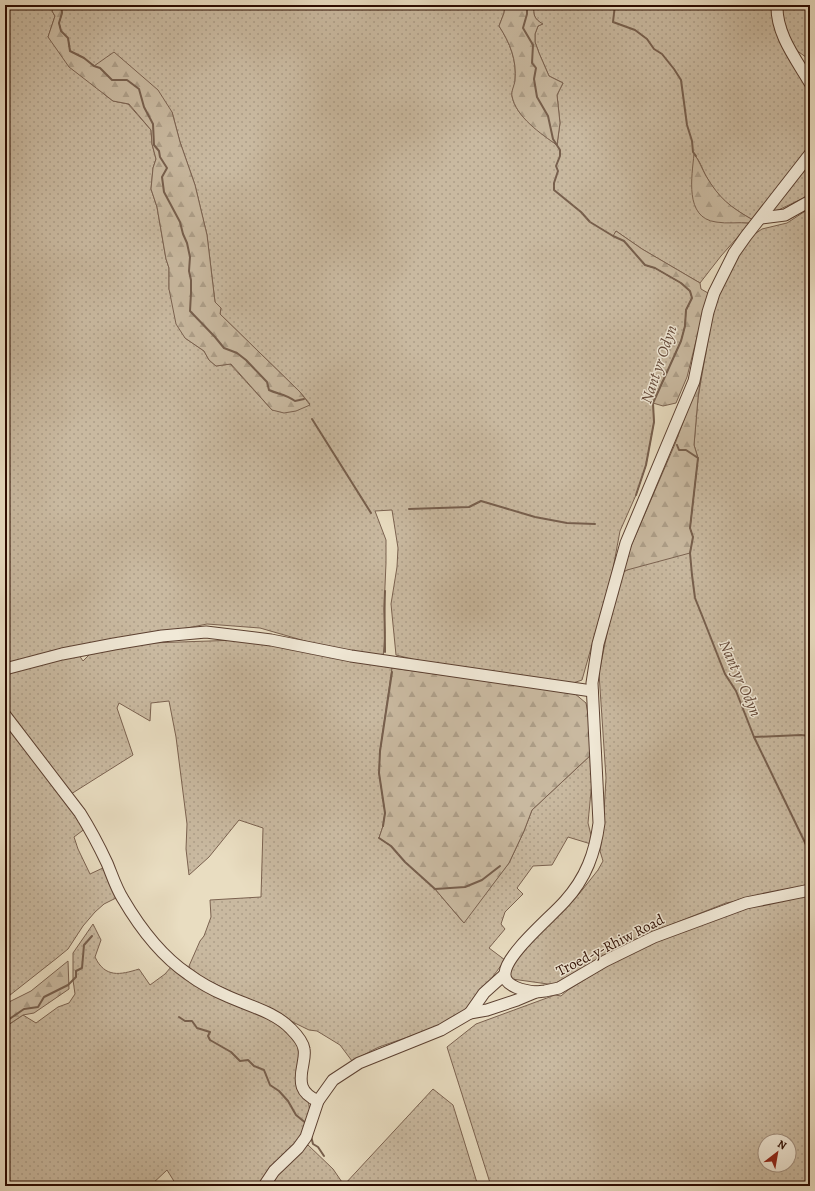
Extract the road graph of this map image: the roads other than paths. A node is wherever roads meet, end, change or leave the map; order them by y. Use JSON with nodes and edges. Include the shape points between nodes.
{"nodes":[{"id":1,"x":777,"y":5,"type":"edge"},
{"id":2,"x":810,"y":84,"type":"edge"},
{"id":3,"x":810,"y":154,"type":"edge"},
{"id":4,"x":810,"y":201,"type":"edge"},
{"id":5,"x":761,"y":218,"type":"junction"},
{"id":6,"x":5,"y":669,"type":"edge"},
{"id":7,"x":592,"y":691,"type":"junction"},
{"id":8,"x":5,"y":715,"type":"edge"},
{"id":9,"x":810,"y":890,"type":"edge"},
{"id":10,"x":504,"y":975,"type":"junction"},
{"id":11,"x":536,"y":992,"type":"junction"},
{"id":12,"x":470,"y":1013,"type":"junction"},
{"id":13,"x":318,"y":1101,"type":"junction"},
{"id":14,"x":264,"y":1186,"type":"edge"}],
"edges":[{"from":1,"to":2,"type":"street","via":[[777,17],[782,32]]},
{"from":3,"to":5,"type":"street"},
{"from":4,"to":5,"type":"street","via":[[785,215]]},
{"from":5,"to":7,"type":"street","via":[[734,253],[714,293],[694,380],[622,554],[598,644]]},
{"from":6,"to":7,"type":"street","via":[[114,644],[206,632]]},
{"from":7,"to":10,"type":"street","via":[[599,823],[596,844],[589,864],[577,885],[517,952]]},
{"from":8,"to":13,"type":"street","via":[[80,813],[94,836],[122,898],[152,941],[166,958],[204,985],[266,1012],[292,1029],[304,1049],[302,1088]]},
{"from":9,"to":11,"type":"street","name":"Troed-y-Rhiw Road","via":[[746,904],[654,937],[605,961],[559,988]]},
{"from":10,"to":11,"type":"street","via":[[512,986]]},
{"from":10,"to":12,"type":"street","name":"Troed-y-Rhiw Road","via":[[484,993]]},
{"from":11,"to":12,"type":"street","name":"Troed-y-Rhiw Road","via":[[487,1010]]},
{"from":12,"to":13,"type":"street","name":"Troed-y-Rhiw Road","via":[[441,1030],[359,1063],[333,1080]]},
{"from":13,"to":14,"type":"street","name":"Troed-y-Rhiw Road","via":[[306,1137],[274,1171]]}]}
